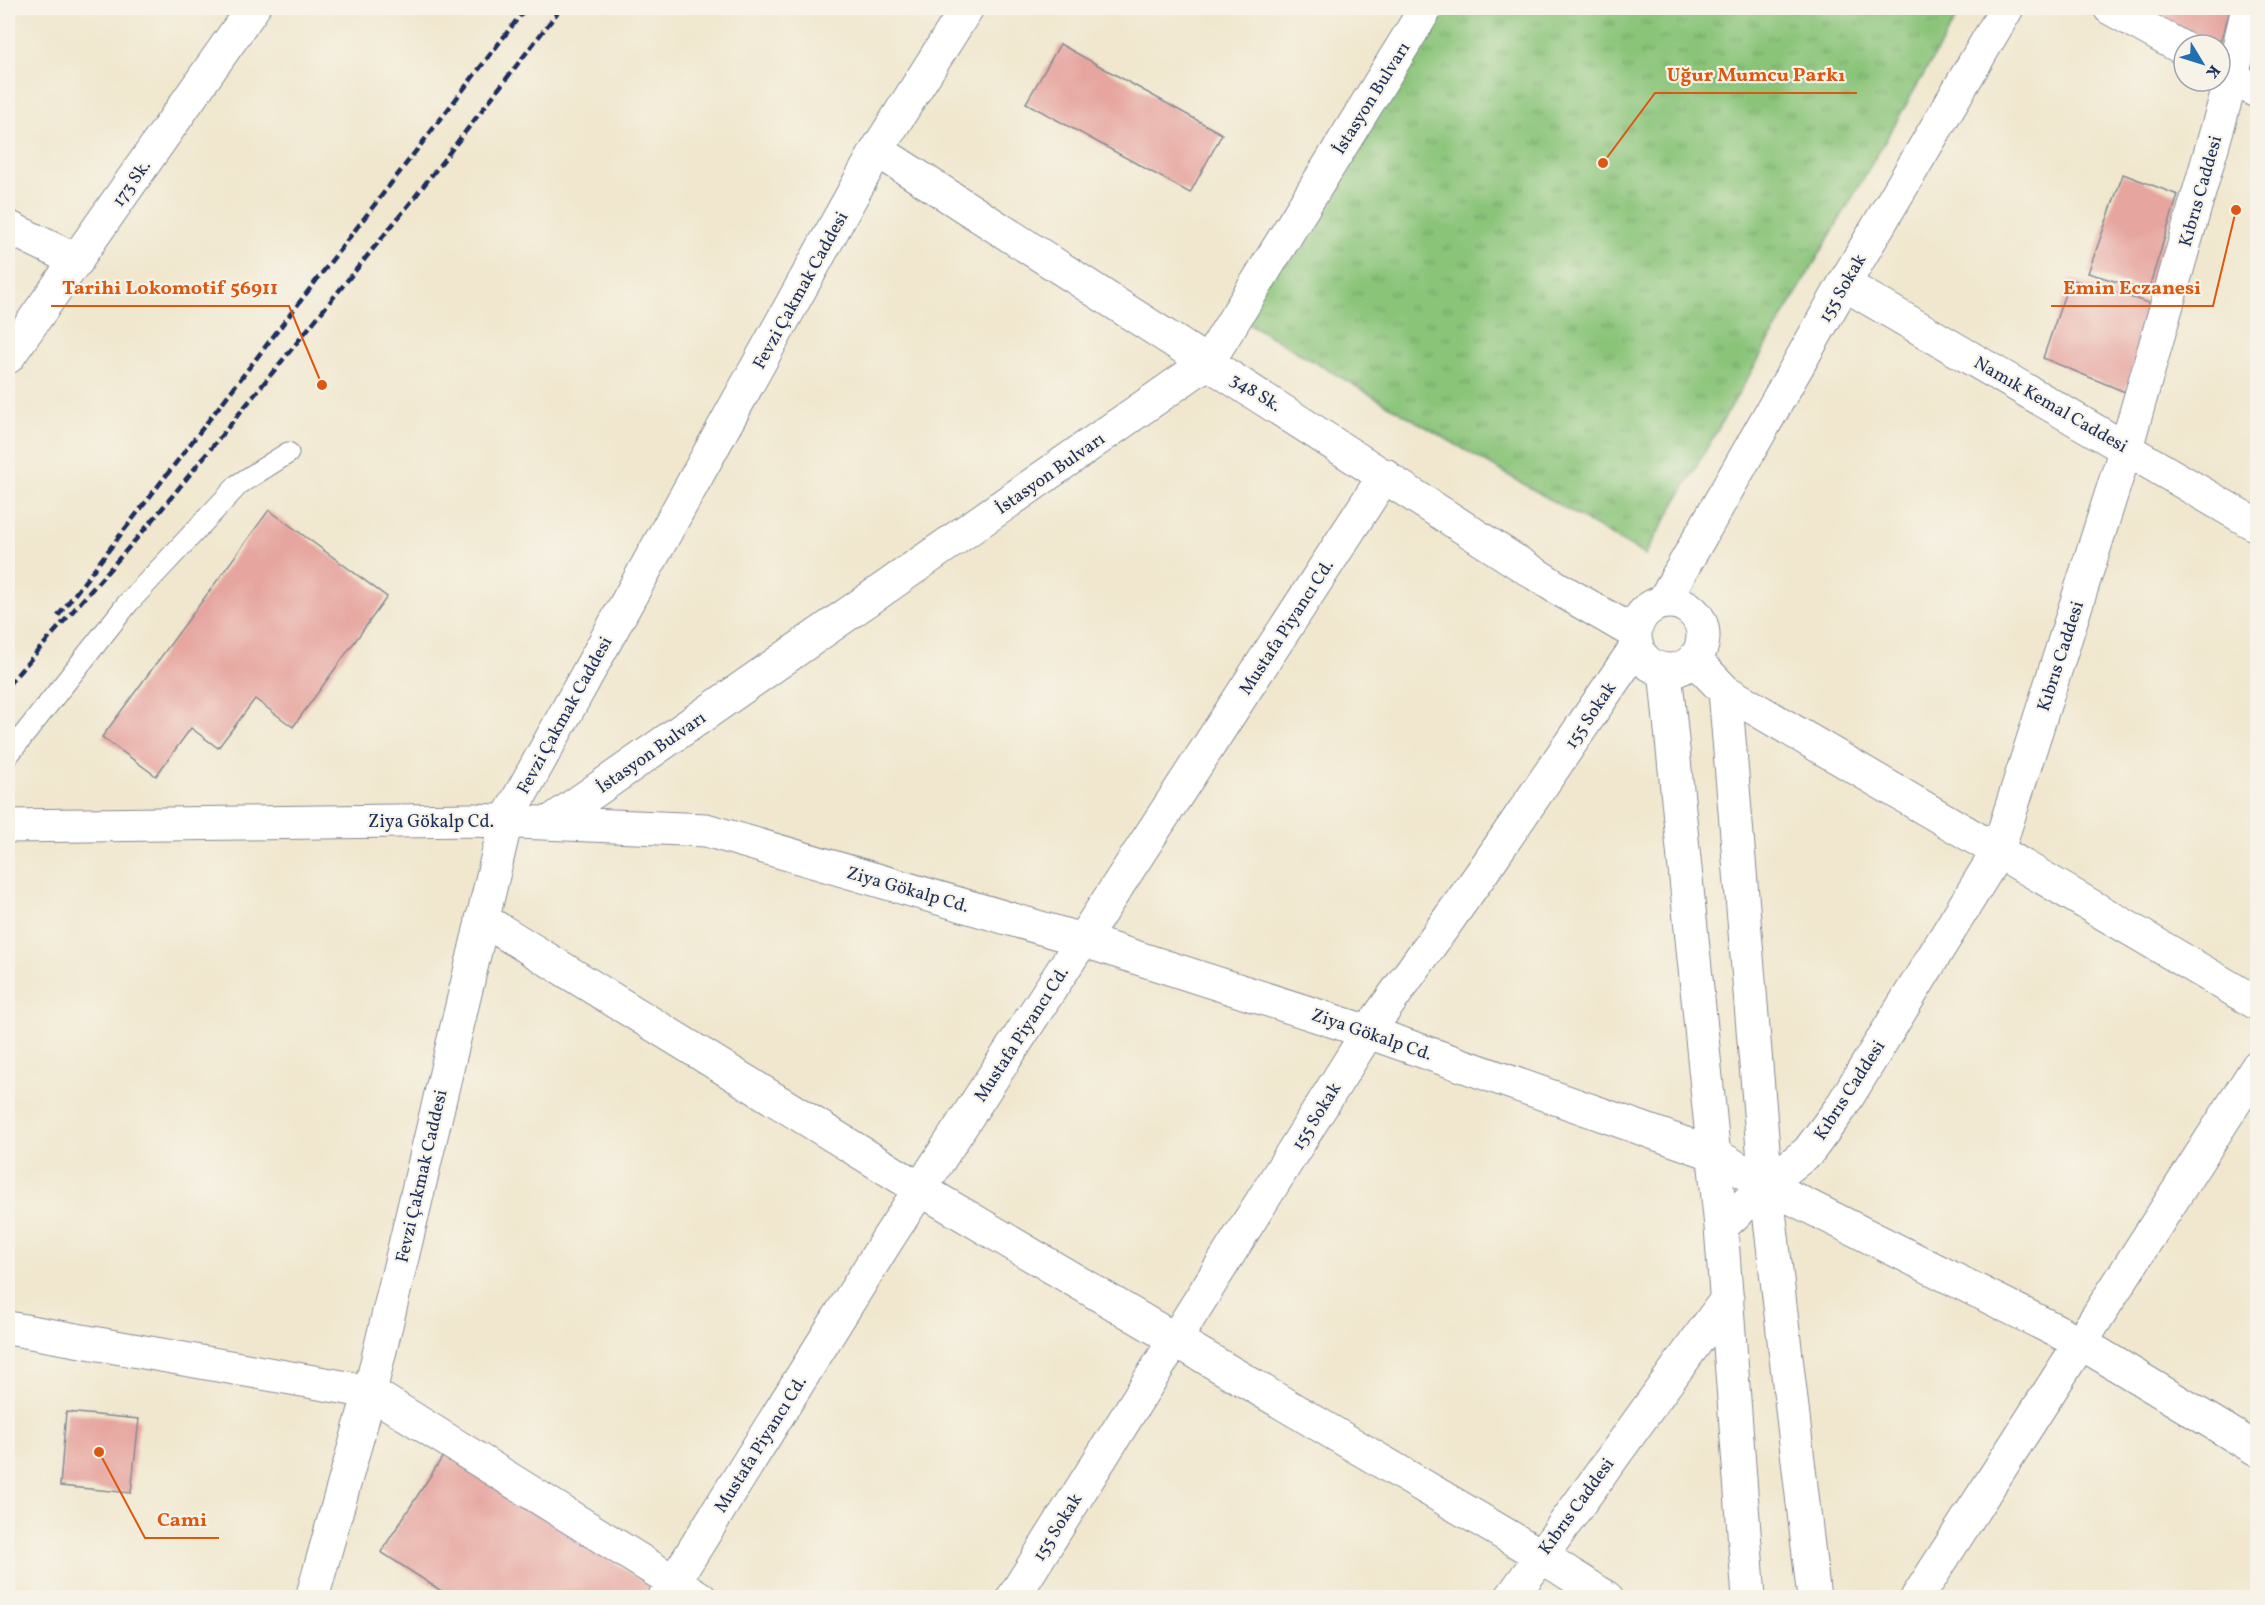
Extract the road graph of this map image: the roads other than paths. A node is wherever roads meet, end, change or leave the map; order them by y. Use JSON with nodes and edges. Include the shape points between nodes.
{"nodes":[{"id":1,"x":253,"y":8,"type":"edge"},
{"id":2,"x":967,"y":8,"type":"edge"},
{"id":3,"x":1426,"y":8,"type":"edge"},
{"id":4,"x":2007,"y":8,"type":"edge"},
{"id":5,"x":2110,"y":8,"type":"edge"},
{"id":6,"x":2248,"y":8,"type":"edge"},
{"id":7,"x":2172,"y":43,"type":"edge"},
{"id":8,"x":2237,"y":80,"type":"edge"},
{"id":9,"x":877,"y":150,"type":"junction"},
{"id":10,"x":8,"y":227,"type":"edge"},
{"id":11,"x":77,"y":261,"type":"junction"},
{"id":12,"x":1844,"y":284,"type":"junction"},
{"id":13,"x":8,"y":357,"type":"edge"},
{"id":14,"x":1208,"y":362,"type":"junction"},
{"id":15,"x":2126,"y":448,"type":"junction"},
{"id":16,"x":288,"y":453,"type":"dead end"},
{"id":17,"x":1385,"y":475,"type":"junction"},
{"id":18,"x":2258,"y":526,"type":"edge"},
{"id":19,"x":1663,"y":602,"type":"junction"},
{"id":20,"x":1636,"y":640,"type":"junction"},
{"id":21,"x":1679,"y":665,"type":"junction"},
{"id":22,"x":1725,"y":692,"type":"junction"},
{"id":23,"x":8,"y":755,"type":"edge"},
{"id":24,"x":506,"y":821,"type":"junction"},
{"id":25,"x":549,"y":823,"type":"junction"},
{"id":26,"x":8,"y":826,"type":"edge"},
{"id":27,"x":1997,"y":853,"type":"junction"},
{"id":28,"x":482,"y":919,"type":"junction"},
{"id":29,"x":1082,"y":940,"type":"junction"},
{"id":30,"x":2258,"y":1004,"type":"edge"},
{"id":31,"x":1368,"y":1032,"type":"junction"},
{"id":32,"x":2258,"y":1066,"type":"edge"},
{"id":33,"x":1714,"y":1154,"type":"junction"},
{"id":34,"x":1766,"y":1185,"type":"junction"},
{"id":35,"x":920,"y":1189,"type":"junction"},
{"id":36,"x":1721,"y":1227,"type":"junction"},
{"id":37,"x":1727,"y":1299,"type":"junction"},
{"id":38,"x":8,"y":1328,"type":"edge"},
{"id":39,"x":1175,"y":1340,"type":"junction"},
{"id":40,"x":2081,"y":1343,"type":"junction"},
{"id":41,"x":370,"y":1392,"type":"junction"},
{"id":42,"x":2258,"y":1450,"type":"edge"},
{"id":43,"x":1540,"y":1555,"type":"junction"},
{"id":44,"x":680,"y":1592,"type":"edge"},
{"id":45,"x":312,"y":1598,"type":"edge"},
{"id":46,"x":1013,"y":1598,"type":"edge"},
{"id":47,"x":1510,"y":1598,"type":"edge"},
{"id":48,"x":1607,"y":1598,"type":"edge"},
{"id":49,"x":1749,"y":1598,"type":"edge"},
{"id":50,"x":1814,"y":1598,"type":"edge"},
{"id":51,"x":1917,"y":1598,"type":"edge"}],
"edges":[{"from":1,"to":11,"type":"street","name":"173 Sk."},
{"from":2,"to":9,"type":"street","name":"Fevzi Çakmak Caddesi"},
{"from":3,"to":14,"type":"street","name":"İstasyon Bulvarı"},
{"from":4,"to":12,"type":"street","name":"155 Sokak"},
{"from":5,"to":7,"type":"street"},
{"from":6,"to":8,"type":"street","name":"Kıbrıs Caddesi"},
{"from":8,"to":15,"type":"street","name":"Kıbrıs Caddesi"},
{"from":9,"to":14,"type":"street","name":"348 Sk."},
{"from":9,"to":24,"type":"street","name":"Fevzi Çakmak Caddesi"},
{"from":10,"to":11,"type":"street"},
{"from":11,"to":13,"type":"street","name":"173 Sk."},
{"from":12,"to":15,"type":"street","name":"Namık Kemal Caddesi"},
{"from":12,"to":19,"type":"street","name":"155 Sokak"},
{"from":14,"to":17,"type":"street","name":"348 Sk."},
{"from":14,"to":25,"type":"street","name":"İstasyon Bulvarı"},
{"from":15,"to":18,"type":"street","name":"Namık Kemal Caddesi"},
{"from":15,"to":27,"type":"street","name":"Kıbrıs Caddesi"},
{"from":16,"to":23,"type":"lane","via":[[239,484],[128,603]]},
{"from":17,"to":20,"type":"street","name":"348 Sk."},
{"from":17,"to":29,"type":"street","name":"Mustafa Piyancı Cd."},
{"from":19,"to":20,"type":"street","via":[[1644,613]]},
{"from":19,"to":21,"type":"street","via":[[1677,602],[1690,609],[1704,633],[1702,647]]},
{"from":20,"to":21,"type":"street","via":[[1643,657],[1653,666]]},
{"from":20,"to":31,"type":"street","name":"155 Sokak","via":[[1481,874]]},
{"from":21,"to":22,"type":"street"},
{"from":21,"to":33,"type":"street"},
{"from":22,"to":27,"type":"street"},
{"from":22,"to":34,"type":"street"},
{"from":24,"to":25,"type":"street","name":"Ziya Gökalp Cd."},
{"from":24,"to":26,"type":"street","name":"Ziya Gökalp Cd."},
{"from":24,"to":28,"type":"street","name":"Fevzi Çakmak Caddesi"},
{"from":25,"to":29,"type":"street","name":"Ziya Gökalp Cd.","via":[[706,830]]},
{"from":27,"to":30,"type":"street"},
{"from":27,"to":34,"type":"street","name":"Kıbrıs Caddesi","via":[[1840,1109],[1808,1152]]},
{"from":28,"to":35,"type":"street"},
{"from":28,"to":41,"type":"street","name":"Fevzi Çakmak Caddesi"},
{"from":29,"to":31,"type":"street","name":"Ziya Gökalp Cd."},
{"from":29,"to":35,"type":"street","name":"Mustafa Piyancı Cd."},
{"from":31,"to":33,"type":"street","name":"Ziya Gökalp Cd."},
{"from":31,"to":39,"type":"street","name":"155 Sokak"},
{"from":32,"to":40,"type":"street"},
{"from":33,"to":34,"type":"street","name":"Ziya Gökalp Cd."},
{"from":33,"to":36,"type":"street"},
{"from":34,"to":36,"type":"street","name":"Kıbrıs Caddesi"},
{"from":34,"to":40,"type":"street","name":"Ziya Gökalp Cd."},
{"from":34,"to":50,"type":"street"},
{"from":35,"to":39,"type":"street"},
{"from":35,"to":44,"type":"street","name":"Mustafa Piyancı Cd."},
{"from":36,"to":37,"type":"street"},
{"from":37,"to":43,"type":"street","name":"Kıbrıs Caddesi"},
{"from":37,"to":49,"type":"street"},
{"from":38,"to":41,"type":"street"},
{"from":39,"to":43,"type":"street"},
{"from":39,"to":46,"type":"street","name":"155 Sokak"},
{"from":40,"to":42,"type":"street","name":"Ziya Gökalp Cd."},
{"from":40,"to":51,"type":"street"},
{"from":41,"to":44,"type":"street"},
{"from":41,"to":45,"type":"street","name":"Fevzi Çakmak Caddesi"},
{"from":43,"to":47,"type":"street","name":"Kıbrıs Caddesi"},
{"from":43,"to":48,"type":"street"}]}
